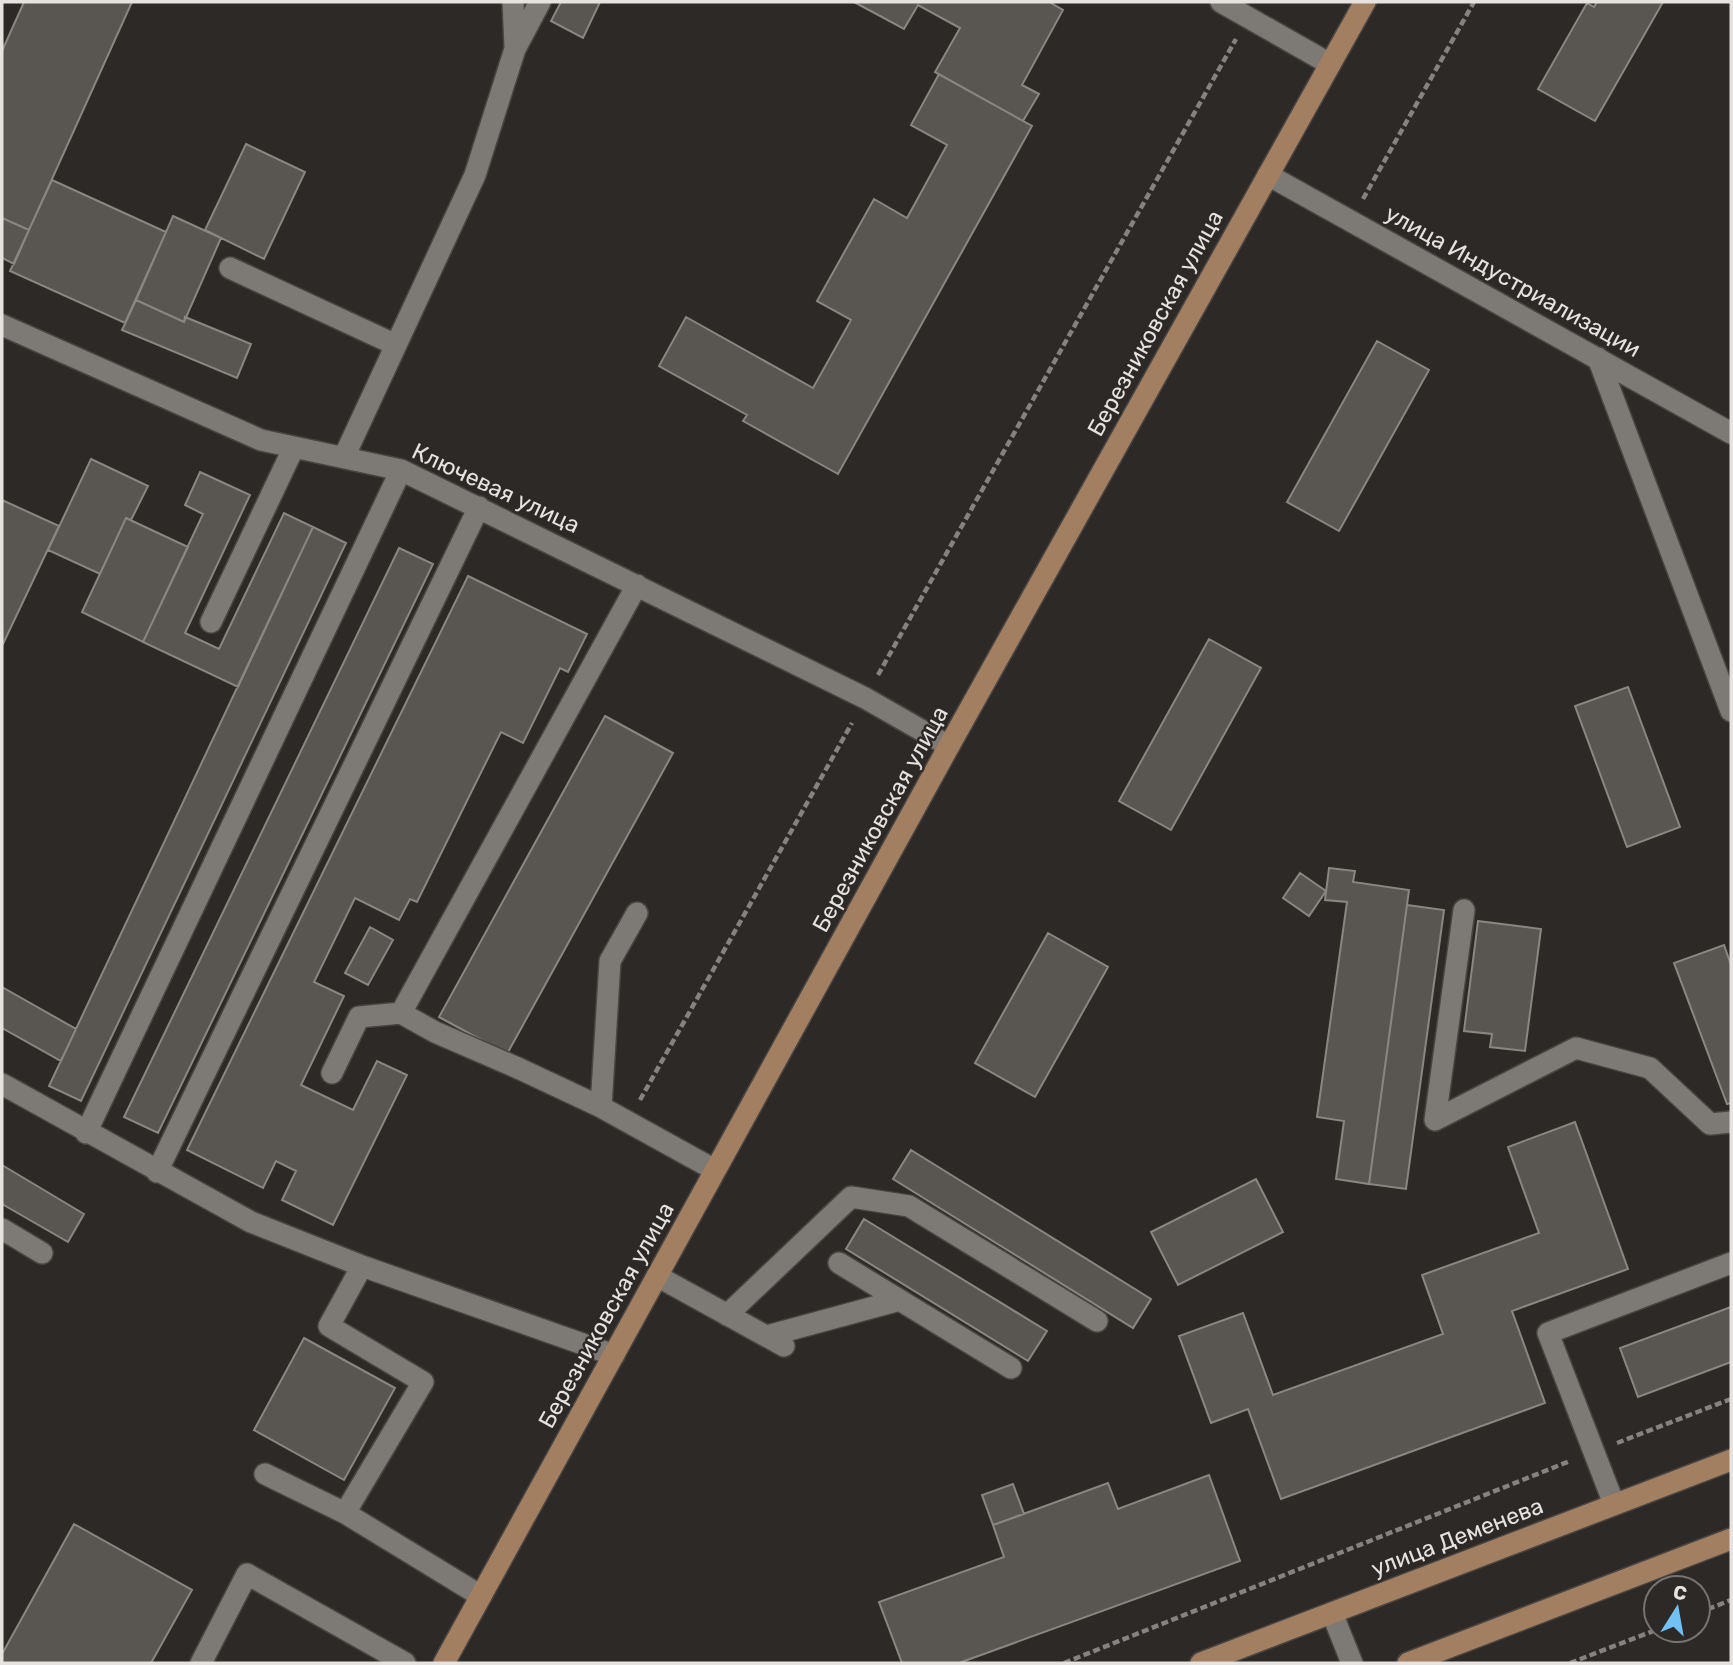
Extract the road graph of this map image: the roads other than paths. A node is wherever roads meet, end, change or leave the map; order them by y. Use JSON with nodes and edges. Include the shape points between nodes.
{"nodes":[{"id":1,"x":513,"y":2,"type":"edge"},
{"id":2,"x":540,"y":2,"type":"edge"},
{"id":3,"x":1221,"y":2,"type":"edge"},
{"id":4,"x":1365,"y":2,"type":"edge"},
{"id":5,"x":515,"y":49,"type":"junction"},
{"id":6,"x":1331,"y":64,"type":"junction"},
{"id":7,"x":1268,"y":175,"type":"junction"},
{"id":8,"x":230,"y":268,"type":"dead end"},
{"id":9,"x":2,"y":325,"type":"edge"},
{"id":10,"x":396,"y":345,"type":"junction"},
{"id":11,"x":1598,"y":358,"type":"junction"},
{"id":12,"x":1731,"y":433,"type":"edge"},
{"id":13,"x":294,"y":447,"type":"junction"},
{"id":14,"x":344,"y":457,"type":"junction"},
{"id":15,"x":401,"y":470,"type":"junction"},
{"id":16,"x":479,"y":508,"type":"junction"},
{"id":17,"x":637,"y":585,"type":"junction"},
{"id":18,"x":211,"y":622,"type":"dead end"},
{"id":19,"x":1731,"y":711,"type":"edge"},
{"id":20,"x":949,"y":746,"type":"junction"},
{"id":21,"x":1464,"y":910,"type":"dead end"},
{"id":22,"x":636,"y":913,"type":"dead end"},
{"id":23,"x":401,"y":1013,"type":"junction"},
{"id":24,"x":332,"y":1073,"type":"dead end"},
{"id":25,"x":2,"y":1084,"type":"edge"},
{"id":26,"x":601,"y":1107,"type":"junction"},
{"id":27,"x":1731,"y":1122,"type":"edge"},
{"id":28,"x":86,"y":1133,"type":"junction"},
{"id":29,"x":715,"y":1170,"type":"junction"},
{"id":30,"x":157,"y":1172,"type":"junction"},
{"id":31,"x":2,"y":1229,"type":"edge"},
{"id":32,"x":42,"y":1253,"type":"dead end"},
{"id":33,"x":839,"y":1262,"type":"dead end"},
{"id":34,"x":1731,"y":1263,"type":"edge"},
{"id":35,"x":362,"y":1266,"type":"junction"},
{"id":36,"x":657,"y":1276,"type":"junction"},
{"id":37,"x":900,"y":1300,"type":"junction"},
{"id":38,"x":727,"y":1315,"type":"junction"},
{"id":39,"x":1097,"y":1321,"type":"dead end"},
{"id":40,"x":614,"y":1354,"type":"junction"},
{"id":41,"x":1011,"y":1368,"type":"dead end"},
{"id":42,"x":1731,"y":1460,"type":"edge"},
{"id":43,"x":265,"y":1474,"type":"dead end"},
{"id":44,"x":1614,"y":1504,"type":"junction"},
{"id":45,"x":345,"y":1513,"type":"junction"},
{"id":46,"x":1731,"y":1539,"type":"edge"},
{"id":47,"x":481,"y":1596,"type":"junction"},
{"id":48,"x":1332,"y":1613,"type":"junction"},
{"id":49,"x":201,"y":1663,"type":"edge"},
{"id":50,"x":405,"y":1663,"type":"edge"},
{"id":51,"x":444,"y":1663,"type":"edge"},
{"id":52,"x":1201,"y":1663,"type":"edge"},
{"id":53,"x":1352,"y":1663,"type":"edge"},
{"id":54,"x":1408,"y":1663,"type":"edge"}],
"edges":[{"from":1,"to":5,"type":"street"},
{"from":2,"to":5,"type":"street"},
{"from":3,"to":6,"type":"street"},
{"from":4,"to":6,"type":"main road","name":"Березниковская улица"},
{"from":5,"to":10,"type":"street","via":[[475,175]]},
{"from":6,"to":7,"type":"main road","name":"Березниковская улица"},
{"from":7,"to":11,"type":"street","name":"улица Индустриализации"},
{"from":7,"to":20,"type":"main road","name":"Березниковская улица"},
{"from":8,"to":10,"type":"street"},
{"from":9,"to":13,"type":"street","name":"Ключевая улица","via":[[261,440]]},
{"from":10,"to":14,"type":"street"},
{"from":11,"to":12,"type":"street","name":"улица Индустриализации"},
{"from":11,"to":19,"type":"street"},
{"from":13,"to":14,"type":"street","name":"Ключевая улица"},
{"from":13,"to":18,"type":"street"},
{"from":14,"to":15,"type":"street","name":"Ключевая улица"},
{"from":15,"to":16,"type":"street","name":"Ключевая улица"},
{"from":15,"to":28,"type":"street"},
{"from":16,"to":17,"type":"street","name":"Ключевая улица"},
{"from":16,"to":30,"type":"street"},
{"from":17,"to":20,"type":"street","name":"Ключевая улица","via":[[866,698]]},
{"from":17,"to":23,"type":"street"},
{"from":20,"to":29,"type":"main road","name":"Березниковская улица"},
{"from":21,"to":27,"type":"street","via":[[1435,1120],[1576,1048],[1650,1068],[1710,1124]]},
{"from":22,"to":26,"type":"street","via":[[610,961]]},
{"from":23,"to":24,"type":"street","via":[[359,1017]]},
{"from":23,"to":26,"type":"street"},
{"from":25,"to":28,"type":"street"},
{"from":26,"to":29,"type":"street"},
{"from":28,"to":30,"type":"street"},
{"from":29,"to":36,"type":"main road","name":"Березниковская улица"},
{"from":30,"to":35,"type":"street","via":[[250,1222]]},
{"from":31,"to":32,"type":"street"},
{"from":33,"to":37,"type":"street"},
{"from":34,"to":44,"type":"street","via":[[1548,1333]]},
{"from":35,"to":40,"type":"street"},
{"from":35,"to":45,"type":"street","via":[[328,1326],[423,1382]]},
{"from":36,"to":38,"type":"street"},
{"from":36,"to":40,"type":"main road","name":"Березниковская улица"},
{"from":37,"to":38,"type":"street","via":[[775,1341]]},
{"from":37,"to":41,"type":"street"},
{"from":38,"to":39,"type":"street","via":[[851,1197],[909,1206]]},
{"from":40,"to":47,"type":"main road","name":"Березниковская улица"},
{"from":42,"to":44,"type":"main road","name":"улица Деменева"},
{"from":43,"to":45,"type":"street"},
{"from":44,"to":48,"type":"main road","name":"улица Деменева"},
{"from":45,"to":47,"type":"street"},
{"from":46,"to":54,"type":"main road"},
{"from":47,"to":51,"type":"main road","name":"Березниковская улица"},
{"from":48,"to":52,"type":"main road","name":"улица Деменева"},
{"from":48,"to":53,"type":"street"},
{"from":49,"to":50,"type":"street","via":[[247,1574]]}]}
